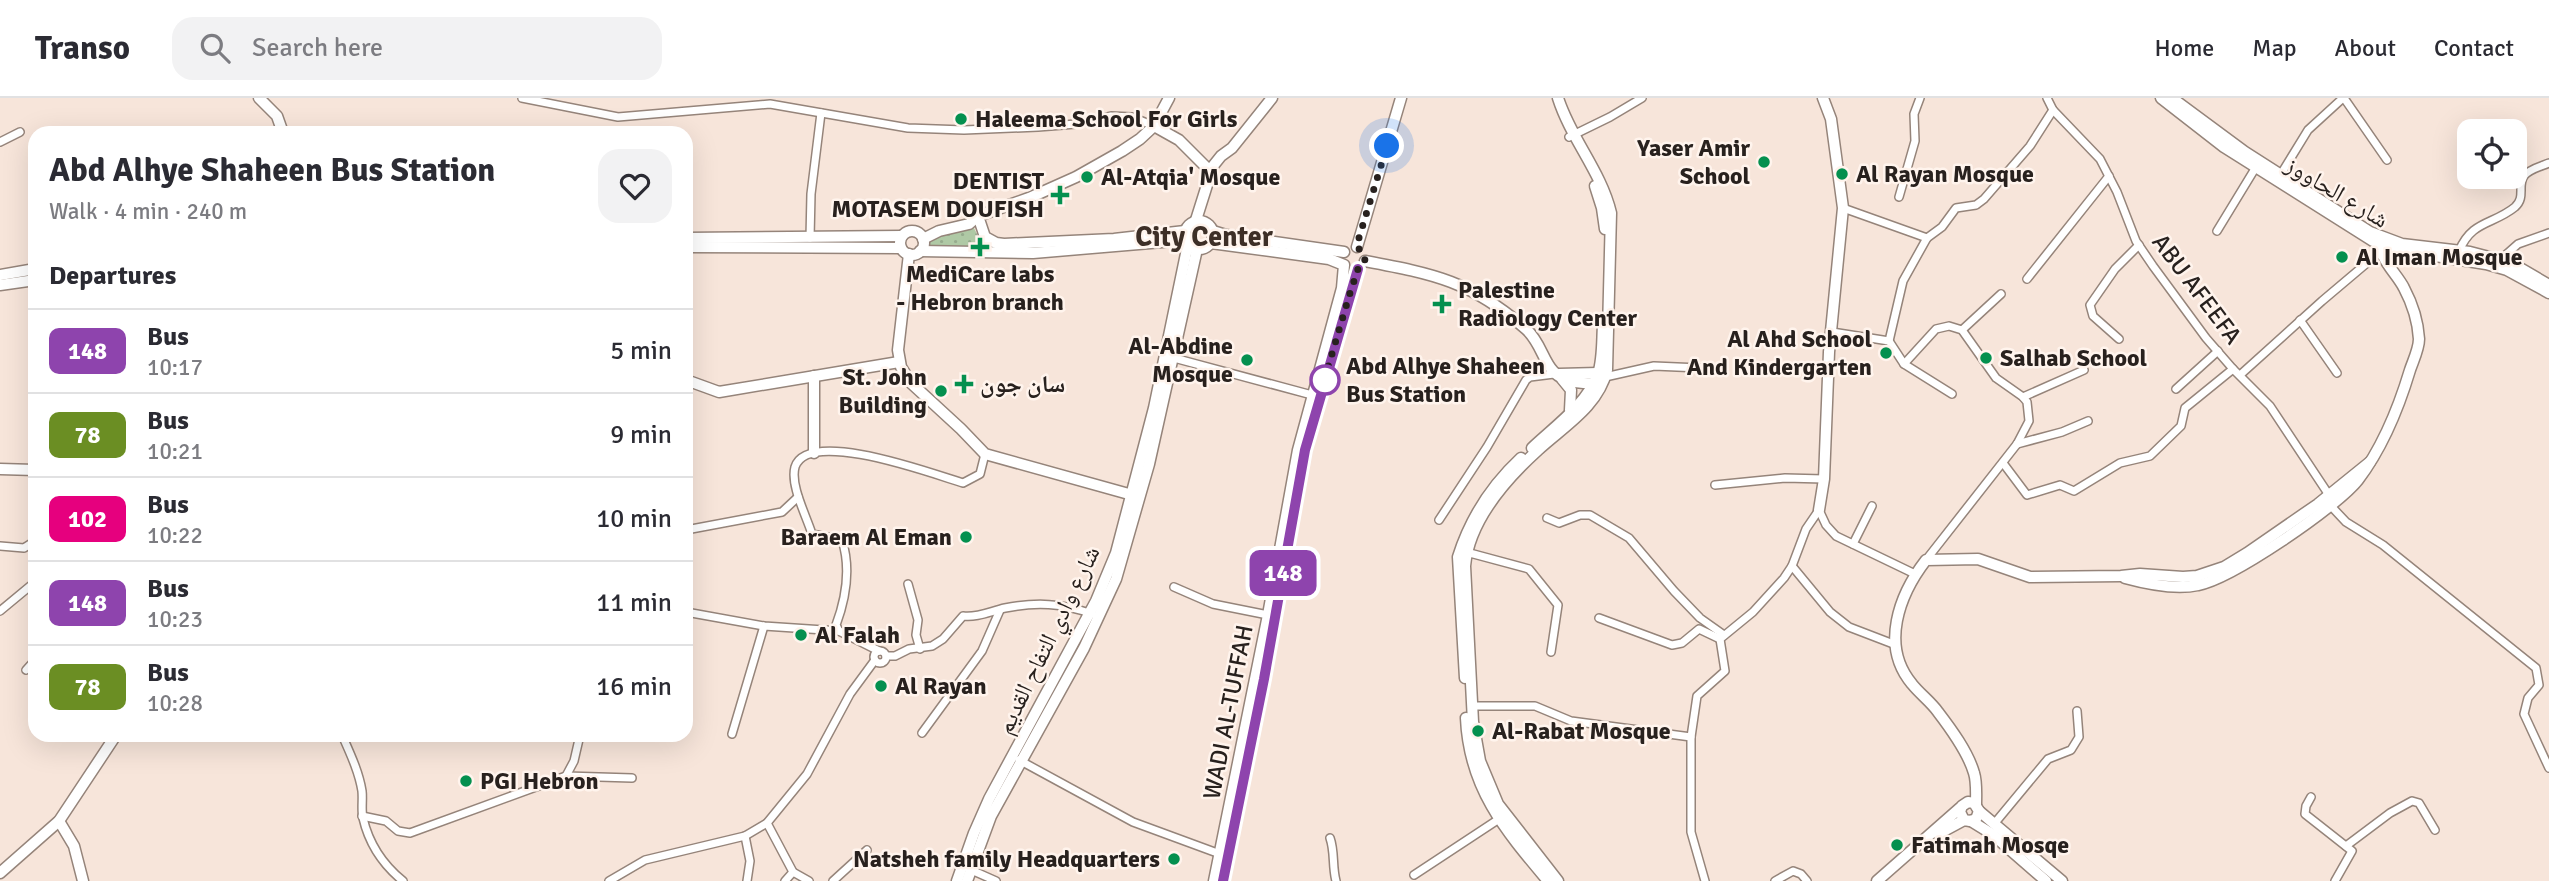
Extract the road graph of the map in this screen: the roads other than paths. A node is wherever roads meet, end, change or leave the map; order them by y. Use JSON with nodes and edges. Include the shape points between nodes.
{"nodes":[{"id":1,"x":259,"y":98,"type":"edge"},
{"id":2,"x":522,"y":98,"type":"edge"},
{"id":3,"x":1169,"y":98,"type":"edge"},
{"id":4,"x":1272,"y":98,"type":"edge"},
{"id":5,"x":1401,"y":98,"type":"edge"},
{"id":6,"x":1552,"y":98,"type":"edge"},
{"id":7,"x":1558,"y":98,"type":"edge"},
{"id":8,"x":1642,"y":98,"type":"edge"},
{"id":9,"x":1823,"y":98,"type":"edge"},
{"id":10,"x":1920,"y":98,"type":"edge"},
{"id":11,"x":2047,"y":98,"type":"edge"},
{"id":12,"x":2161,"y":98,"type":"edge"},
{"id":13,"x":2172,"y":98,"type":"edge"},
{"id":14,"x":2344,"y":98,"type":"edge"},
{"id":15,"x":2053,"y":110,"type":"junction"},
{"id":16,"x":821,"y":113,"type":"junction"},
{"id":17,"x":281,"y":126,"type":"edge"},
{"id":18,"x":1154,"y":126,"type":"junction"},
{"id":19,"x":20,"y":132,"type":"dead end"},
{"id":20,"x":1572,"y":135,"type":"junction"},
{"id":21,"x":0,"y":142,"type":"edge"},
{"id":22,"x":2387,"y":160,"type":"dead end"},
{"id":23,"x":2549,"y":163,"type":"edge"},
{"id":24,"x":2256,"y":167,"type":"junction"},
{"id":25,"x":1211,"y":172,"type":"junction"},
{"id":26,"x":2281,"y":174,"type":"junction"},
{"id":27,"x":2109,"y":176,"type":"junction"},
{"id":28,"x":1899,"y":197,"type":"dead end"},
{"id":29,"x":1843,"y":208,"type":"junction"},
{"id":30,"x":978,"y":216,"type":"junction"},
{"id":31,"x":1196,"y":220,"type":"junction"},
{"id":32,"x":1213,"y":230,"type":"junction"},
{"id":33,"x":2217,"y":231,"type":"dead end"},
{"id":34,"x":915,"y":232,"type":"junction"},
{"id":35,"x":2549,"y":233,"type":"edge"},
{"id":36,"x":902,"y":236,"type":"junction"},
{"id":37,"x":693,"y":238,"type":"edge"},
{"id":38,"x":810,"y":238,"type":"junction"},
{"id":39,"x":1927,"y":238,"type":"junction"},
{"id":40,"x":923,"y":239,"type":"junction"},
{"id":41,"x":1189,"y":241,"type":"junction"},
{"id":42,"x":1211,"y":243,"type":"junction"},
{"id":43,"x":2380,"y":244,"type":"junction"},
{"id":44,"x":2139,"y":245,"type":"junction"},
{"id":45,"x":693,"y":247,"type":"edge"},
{"id":46,"x":1357,"y":247,"type":"junction"},
{"id":47,"x":905,"y":251,"type":"junction"},
{"id":48,"x":920,"y":251,"type":"junction"},
{"id":49,"x":2459,"y":251,"type":"junction"},
{"id":50,"x":1344,"y":252,"type":"junction"},
{"id":51,"x":2500,"y":260,"type":"junction"},
{"id":52,"x":1344,"y":265,"type":"junction"},
{"id":53,"x":1361,"y":265,"type":"junction"},
{"id":54,"x":28,"y":271,"type":"edge"},
{"id":55,"x":0,"y":275,"type":"edge"},
{"id":56,"x":2027,"y":279,"type":"dead end"},
{"id":57,"x":28,"y":281,"type":"edge"},
{"id":58,"x":0,"y":285,"type":"edge"},
{"id":59,"x":2549,"y":286,"type":"edge"},
{"id":60,"x":2001,"y":294,"type":"dead end"},
{"id":61,"x":2300,"y":320,"type":"junction"},
{"id":62,"x":1962,"y":330,"type":"junction"},
{"id":63,"x":1832,"y":332,"type":"junction"},
{"id":64,"x":2119,"y":340,"type":"dead end"},
{"id":65,"x":1889,"y":341,"type":"junction"},
{"id":66,"x":2218,"y":351,"type":"junction"},
{"id":67,"x":1174,"y":358,"type":"junction"},
{"id":68,"x":899,"y":362,"type":"junction"},
{"id":69,"x":1904,"y":364,"type":"junction"},
{"id":70,"x":1700,"y":369,"type":"dead end"},
{"id":71,"x":2084,"y":370,"type":"dead end"},
{"id":72,"x":2236,"y":372,"type":"junction"},
{"id":73,"x":2337,"y":373,"type":"dead end"},
{"id":74,"x":1602,"y":375,"type":"junction"},
{"id":75,"x":814,"y":376,"type":"junction"},
{"id":76,"x":1558,"y":377,"type":"junction"},
{"id":77,"x":693,"y":383,"type":"edge"},
{"id":78,"x":1593,"y":384,"type":"junction"},
{"id":79,"x":2176,"y":389,"type":"dead end"},
{"id":80,"x":1952,"y":394,"type":"dead end"},
{"id":81,"x":1312,"y":395,"type":"junction"},
{"id":82,"x":2023,"y":397,"type":"junction"},
{"id":83,"x":1570,"y":412,"type":"junction"},
{"id":84,"x":2088,"y":421,"type":"dead end"},
{"id":85,"x":2017,"y":443,"type":"junction"},
{"id":86,"x":814,"y":453,"type":"junction"},
{"id":87,"x":985,"y":454,"type":"junction"},
{"id":88,"x":2003,"y":463,"type":"junction"},
{"id":89,"x":0,"y":469,"type":"edge"},
{"id":90,"x":28,"y":470,"type":"edge"},
{"id":91,"x":1824,"y":479,"type":"junction"},
{"id":92,"x":1715,"y":485,"type":"dead end"},
{"id":93,"x":1136,"y":496,"type":"junction"},
{"id":94,"x":798,"y":497,"type":"junction"},
{"id":95,"x":2329,"y":500,"type":"junction"},
{"id":96,"x":1872,"y":506,"type":"dead end"},
{"id":97,"x":804,"y":507,"type":"junction"},
{"id":98,"x":1819,"y":510,"type":"junction"},
{"id":99,"x":782,"y":512,"type":"junction"},
{"id":100,"x":1547,"y":518,"type":"dead end"},
{"id":101,"x":1439,"y":520,"type":"dead end"},
{"id":102,"x":693,"y":529,"type":"edge"},
{"id":103,"x":1853,"y":544,"type":"junction"},
{"id":104,"x":28,"y":545,"type":"edge"},
{"id":105,"x":0,"y":547,"type":"edge"},
{"id":106,"x":1466,"y":552,"type":"junction"},
{"id":107,"x":1926,"y":560,"type":"junction"},
{"id":108,"x":1792,"y":566,"type":"junction"},
{"id":109,"x":1915,"y":574,"type":"junction"},
{"id":110,"x":908,"y":584,"type":"dead end"},
{"id":111,"x":1174,"y":587,"type":"dead end"},
{"id":112,"x":28,"y":588,"type":"edge"},
{"id":113,"x":1000,"y":610,"type":"junction"},
{"id":114,"x":0,"y":611,"type":"edge"},
{"id":115,"x":693,"y":613,"type":"edge"},
{"id":116,"x":1095,"y":615,"type":"junction"},
{"id":117,"x":1268,"y":615,"type":"junction"},
{"id":118,"x":1599,"y":618,"type":"dead end"},
{"id":119,"x":764,"y":626,"type":"junction"},
{"id":120,"x":839,"y":631,"type":"junction"},
{"id":121,"x":1722,"y":637,"type":"junction"},
{"id":122,"x":1896,"y":645,"type":"junction"},
{"id":123,"x":920,"y":649,"type":"junction"},
{"id":124,"x":1551,"y":652,"type":"dead end"},
{"id":125,"x":883,"y":653,"type":"junction"},
{"id":126,"x":1472,"y":706,"type":"junction"},
{"id":127,"x":2077,"y":711,"type":"dead end"},
{"id":128,"x":922,"y":733,"type":"dead end"},
{"id":129,"x":732,"y":734,"type":"dead end"},
{"id":130,"x":1691,"y":737,"type":"junction"},
{"id":131,"x":111,"y":742,"type":"edge"},
{"id":132,"x":345,"y":742,"type":"edge"},
{"id":133,"x":578,"y":742,"type":"edge"},
{"id":134,"x":1017,"y":759,"type":"junction"},
{"id":135,"x":2549,"y":768,"type":"edge"},
{"id":136,"x":566,"y":776,"type":"junction"},
{"id":137,"x":632,"y":778,"type":"dead end"},
{"id":138,"x":2311,"y":797,"type":"dead end"},
{"id":139,"x":1971,"y":807,"type":"junction"},
{"id":140,"x":362,"y":816,"type":"junction"},
{"id":141,"x":1499,"y":820,"type":"junction"},
{"id":142,"x":1968,"y":820,"type":"junction"},
{"id":143,"x":59,"y":821,"type":"junction"},
{"id":144,"x":767,"y":823,"type":"junction"},
{"id":145,"x":1994,"y":824,"type":"junction"},
{"id":146,"x":2435,"y":830,"type":"dead end"},
{"id":147,"x":745,"y":836,"type":"junction"},
{"id":148,"x":1330,"y":838,"type":"dead end"},
{"id":149,"x":1922,"y":843,"type":"junction"},
{"id":150,"x":2346,"y":846,"type":"junction"},
{"id":151,"x":867,"y":850,"type":"dead end"},
{"id":152,"x":1220,"y":854,"type":"junction"},
{"id":153,"x":966,"y":868,"type":"junction"},
{"id":154,"x":793,"y":872,"type":"junction"},
{"id":155,"x":0,"y":873,"type":"edge"},
{"id":156,"x":1414,"y":875,"type":"dead end"},
{"id":157,"x":83,"y":881,"type":"edge"},
{"id":158,"x":403,"y":881,"type":"edge"},
{"id":159,"x":609,"y":881,"type":"edge"},
{"id":160,"x":747,"y":881,"type":"edge"},
{"id":161,"x":785,"y":881,"type":"edge"},
{"id":162,"x":809,"y":881,"type":"edge"},
{"id":163,"x":832,"y":881,"type":"edge"},
{"id":164,"x":957,"y":881,"type":"edge"},
{"id":165,"x":967,"y":881,"type":"edge"},
{"id":166,"x":996,"y":881,"type":"edge"},
{"id":167,"x":1214,"y":881,"type":"edge"},
{"id":168,"x":1223,"y":881,"type":"edge"},
{"id":169,"x":1336,"y":881,"type":"edge"},
{"id":170,"x":1548,"y":881,"type":"edge"},
{"id":171,"x":1558,"y":881,"type":"edge"},
{"id":172,"x":1705,"y":881,"type":"edge"},
{"id":173,"x":1775,"y":881,"type":"edge"},
{"id":174,"x":1807,"y":881,"type":"edge"},
{"id":175,"x":1877,"y":881,"type":"edge"},
{"id":176,"x":2046,"y":881,"type":"edge"},
{"id":177,"x":2062,"y":881,"type":"edge"},
{"id":178,"x":2335,"y":881,"type":"edge"}],
"edges":[{"from":1,"to":17,"type":"street"},
{"from":2,"to":16,"type":"street","via":[[618,117],[770,104]]},
{"from":3,"to":18,"type":"street"},
{"from":4,"to":25,"type":"street"},
{"from":5,"to":46,"type":"street"},
{"from":6,"to":20,"type":"street"},
{"from":7,"to":20,"type":"street"},
{"from":8,"to":20,"type":"street"},
{"from":9,"to":29,"type":"street","via":[[1831,119]]},
{"from":10,"to":28,"type":"street","via":[[1914,114],[1915,141]]},
{"from":11,"to":15,"type":"street","name":"ABU AFEEFA"},
{"from":12,"to":24,"type":"street","name":"شارع الحاووز"},
{"from":13,"to":26,"type":"street"},
{"from":14,"to":22,"type":"street"},
{"from":14,"to":26,"type":"street","via":[[2308,130]]},
{"from":15,"to":27,"type":"street","name":"ABU AFEEFA","via":[[2100,159]]},
{"from":15,"to":39,"type":"street","via":[[2030,146],[1984,200],[1954,209],[1942,228]]},
{"from":16,"to":18,"type":"street","via":[[908,128],[1038,127],[1111,116],[1132,117]]},
{"from":16,"to":38,"type":"street"},
{"from":18,"to":25,"type":"street","via":[[1179,140]]},
{"from":18,"to":30,"type":"street","via":[[1076,177]]},
{"from":19,"to":21,"type":"street"},
{"from":20,"to":74,"type":"street","via":[[1598,192],[1605,220]]},
{"from":23,"to":49,"type":"street","via":[[2523,177],[2521,200],[2469,232]]},
{"from":24,"to":33,"type":"street"},
{"from":24,"to":43,"type":"street","name":"شارع الحاووز"},
{"from":25,"to":31,"type":"street"},
{"from":26,"to":43,"type":"street"},
{"from":27,"to":44,"type":"street","name":"ABU AFEEFA"},
{"from":27,"to":56,"type":"street"},
{"from":29,"to":39,"type":"street"},
{"from":29,"to":63,"type":"street"},
{"from":30,"to":34,"type":"street"},
{"from":30,"to":40,"type":"street","via":[[969,225]]},
{"from":30,"to":41,"type":"street","via":[[985,237],[1004,244]]},
{"from":31,"to":32,"type":"street","via":[[1205,221]]},
{"from":31,"to":41,"type":"street","via":[[1189,224]]},
{"from":32,"to":42,"type":"street"},
{"from":32,"to":50,"type":"street"},
{"from":34,"to":36,"type":"street"},
{"from":34,"to":40,"type":"street"},
{"from":35,"to":51,"type":"street","via":[[2518,244]]},
{"from":36,"to":38,"type":"street"},
{"from":36,"to":47,"type":"street"},
{"from":37,"to":38,"type":"street"},
{"from":39,"to":65,"type":"street","via":[[1903,281]]},
{"from":40,"to":48,"type":"street"},
{"from":41,"to":42,"type":"street","via":[[1204,248]]},
{"from":41,"to":48,"type":"street","via":[[1033,253]]},
{"from":41,"to":67,"type":"street","name":"شارع وادي التفاح القديم"},
{"from":41,"to":93,"type":"street","name":"شارع وادي التفاح القديم"},
{"from":42,"to":52,"type":"street"},
{"from":43,"to":49,"type":"street"},
{"from":43,"to":59,"type":"street","name":"شارع الحاووز","via":[[2486,264]]},
{"from":43,"to":61,"type":"street"},
{"from":43,"to":95,"type":"street","via":[[2404,287],[2419,342],[2397,412],[2370,461],[2356,482]]},
{"from":44,"to":64,"type":"street","via":[[2090,305],[2094,317]]},
{"from":44,"to":66,"type":"street","name":"ABU AFEEFA"},
{"from":45,"to":47,"type":"street"},
{"from":46,"to":50,"type":"street"},
{"from":46,"to":53,"type":"street","via":[[1364,254]]},
{"from":47,"to":48,"type":"street"},
{"from":47,"to":68,"type":"street"},
{"from":49,"to":51,"type":"street"},
{"from":50,"to":52,"type":"street"},
{"from":51,"to":59,"type":"street"},
{"from":52,"to":53,"type":"street","via":[[1350,269]]},
{"from":52,"to":81,"type":"street","name":"WADI AL-TUFFAH","via":[[1342,288]]},
{"from":53,"to":76,"type":"street","via":[[1409,268],[1483,295],[1534,337]]},
{"from":53,"to":168,"type":"street","name":"WADI AL-TUFFAH","via":[[1305,450]]},
{"from":54,"to":55,"type":"street"},
{"from":57,"to":58,"type":"street"},
{"from":60,"to":62,"type":"street"},
{"from":61,"to":72,"type":"street"},
{"from":61,"to":73,"type":"street"},
{"from":62,"to":69,"type":"street","via":[[1936,329]]},
{"from":62,"to":82,"type":"street","via":[[1996,378]]},
{"from":63,"to":65,"type":"street"},
{"from":63,"to":91,"type":"street"},
{"from":65,"to":69,"type":"street"},
{"from":66,"to":72,"type":"street","name":"ABU AFEEFA"},
{"from":66,"to":79,"type":"street"},
{"from":67,"to":81,"type":"street"},
{"from":67,"to":93,"type":"street","name":"شارع وادي التفاح القديم"},
{"from":68,"to":75,"type":"street"},
{"from":68,"to":87,"type":"street","via":[[911,383]]},
{"from":69,"to":80,"type":"street"},
{"from":70,"to":74,"type":"street","via":[[1654,366]]},
{"from":71,"to":82,"type":"street"},
{"from":72,"to":88,"type":"street","via":[[2185,408],[2181,426],[2150,456],[2120,463],[2074,491],[2060,485],[2027,495]]},
{"from":72,"to":95,"type":"street","name":"ABU AFEEFA","via":[[2270,405]]},
{"from":74,"to":76,"type":"street"},
{"from":74,"to":78,"type":"street"},
{"from":74,"to":106,"type":"street","via":[[1600,389],[1583,412],[1500,490]]},
{"from":75,"to":77,"type":"street","via":[[719,392]]},
{"from":75,"to":86,"type":"street"},
{"from":76,"to":78,"type":"street"},
{"from":76,"to":83,"type":"street","via":[[1571,390]]},
{"from":76,"to":101,"type":"street","via":[[1526,380]]},
{"from":78,"to":83,"type":"street"},
{"from":81,"to":117,"type":"street","name":"WADI AL-TUFFAH","via":[[1288,497]]},
{"from":82,"to":85,"type":"street","via":[[2029,421]]},
{"from":83,"to":141,"type":"street","via":[[1504,474],[1475,517],[1458,557],[1469,748],[1477,777]]},
{"from":84,"to":85,"type":"street"},
{"from":85,"to":88,"type":"street"},
{"from":86,"to":87,"type":"street","via":[[879,457],[963,483],[980,474]]},
{"from":86,"to":94,"type":"street","via":[[796,464]]},
{"from":87,"to":93,"type":"street"},
{"from":88,"to":107,"type":"street"},
{"from":89,"to":90,"type":"street"},
{"from":91,"to":92,"type":"street"},
{"from":91,"to":98,"type":"street"},
{"from":93,"to":116,"type":"street","name":"شارع وادي التفاح القديم","via":[[1116,579]]},
{"from":94,"to":97,"type":"street"},
{"from":94,"to":99,"type":"street"},
{"from":95,"to":107,"type":"street","via":[[2266,550],[2226,575],[2199,585],[2175,586],[2121,576],[2031,577],[1978,559]]},
{"from":95,"to":135,"type":"street","name":"ABU AFEEFA","via":[[2346,522],[2383,545],[2536,668],[2539,685],[2528,698],[2524,714]]},
{"from":96,"to":103,"type":"street"},
{"from":97,"to":99,"type":"street"},
{"from":97,"to":120,"type":"street","via":[[812,534],[842,541],[846,554],[845,600],[836,625]]},
{"from":98,"to":103,"type":"street","via":[[1836,536]]},
{"from":98,"to":108,"type":"street"},
{"from":99,"to":102,"type":"street"},
{"from":100,"to":121,"type":"street","via":[[1559,523],[1590,514],[1629,538]]},
{"from":103,"to":109,"type":"street"},
{"from":104,"to":105,"type":"street"},
{"from":106,"to":124,"type":"street","via":[[1530,569],[1558,605]]},
{"from":106,"to":126,"type":"street"},
{"from":107,"to":109,"type":"street"},
{"from":108,"to":121,"type":"street","via":[[1753,612]]},
{"from":108,"to":122,"type":"street","via":[[1849,627]]},
{"from":109,"to":122,"type":"street","via":[[1897,612]]},
{"from":110,"to":123,"type":"street"},
{"from":111,"to":117,"type":"street","via":[[1213,604]]},
{"from":112,"to":114,"type":"street"},
{"from":113,"to":116,"type":"street","via":[[1049,603]]},
{"from":113,"to":123,"type":"street","via":[[973,618],[963,616],[938,643]]},
{"from":113,"to":128,"type":"street","via":[[982,651]]},
{"from":115,"to":119,"type":"street"},
{"from":116,"to":134,"type":"street","name":"شارع وادي التفاح القديم"},
{"from":117,"to":152,"type":"street","name":"WADI AL-TUFFAH"},
{"from":118,"to":121,"type":"street","via":[[1672,645],[1699,629]]},
{"from":119,"to":120,"type":"street"},
{"from":119,"to":129,"type":"street"},
{"from":120,"to":125,"type":"street"},
{"from":121,"to":130,"type":"street","via":[[1725,671],[1697,696]]},
{"from":122,"to":139,"type":"street","via":[[1908,679],[1938,711],[1975,774]]},
{"from":123,"to":125,"type":"street","via":[[895,656]]},
{"from":125,"to":144,"type":"street","via":[[883,662],[874,660],[850,694],[807,774]]},
{"from":126,"to":130,"type":"street","via":[[1535,706],[1571,720]]},
{"from":126,"to":171,"type":"street","via":[[1475,742],[1490,789]]},
{"from":127,"to":145,"type":"street","via":[[2079,737],[2071,750],[2048,759]]},
{"from":130,"to":172,"type":"street","via":[[1691,832]]},
{"from":131,"to":143,"type":"street"},
{"from":132,"to":140,"type":"street","via":[[362,792]]},
{"from":133,"to":136,"type":"street"},
{"from":134,"to":152,"type":"street","via":[[1133,822]]},
{"from":134,"to":153,"type":"street","name":"شارع وادي التفاح القديم","via":[[989,799]]},
{"from":136,"to":137,"type":"street"},
{"from":136,"to":140,"type":"street","via":[[410,833]]},
{"from":138,"to":150,"type":"street","via":[[2305,814]]},
{"from":139,"to":142,"type":"street","via":[[1961,815]]},
{"from":139,"to":142,"type":"street","via":[[1978,817]]},
{"from":139,"to":145,"type":"street"},
{"from":139,"to":149,"type":"street"},
{"from":140,"to":158,"type":"street","via":[[371,845]]},
{"from":141,"to":156,"type":"street"},
{"from":141,"to":170,"type":"street"},
{"from":142,"to":149,"type":"street"},
{"from":142,"to":176,"type":"street","via":[[1992,834]]},
{"from":143,"to":155,"type":"street"},
{"from":143,"to":157,"type":"street","via":[[74,846]]},
{"from":144,"to":147,"type":"street"},
{"from":144,"to":154,"type":"street"},
{"from":145,"to":177,"type":"street"},
{"from":146,"to":150,"type":"street","via":[[2412,801]]},
{"from":147,"to":159,"type":"street","via":[[645,860]]},
{"from":147,"to":160,"type":"street","via":[[750,861]]},
{"from":148,"to":169,"type":"street"},
{"from":149,"to":175,"type":"street"},
{"from":150,"to":178,"type":"street","via":[[2352,852]]},
{"from":151,"to":163,"type":"street"},
{"from":152,"to":167,"type":"street","name":"WADI AL-TUFFAH"},
{"from":153,"to":164,"type":"street","name":"شارع وادي التفاح القديم"},
{"from":153,"to":165,"type":"street","name":"شارع وادي التفاح القديم"},
{"from":153,"to":166,"type":"street"},
{"from":154,"to":161,"type":"street"},
{"from":154,"to":162,"type":"street"},
{"from":173,"to":174,"type":"street","via":[[1793,871]]}]}
